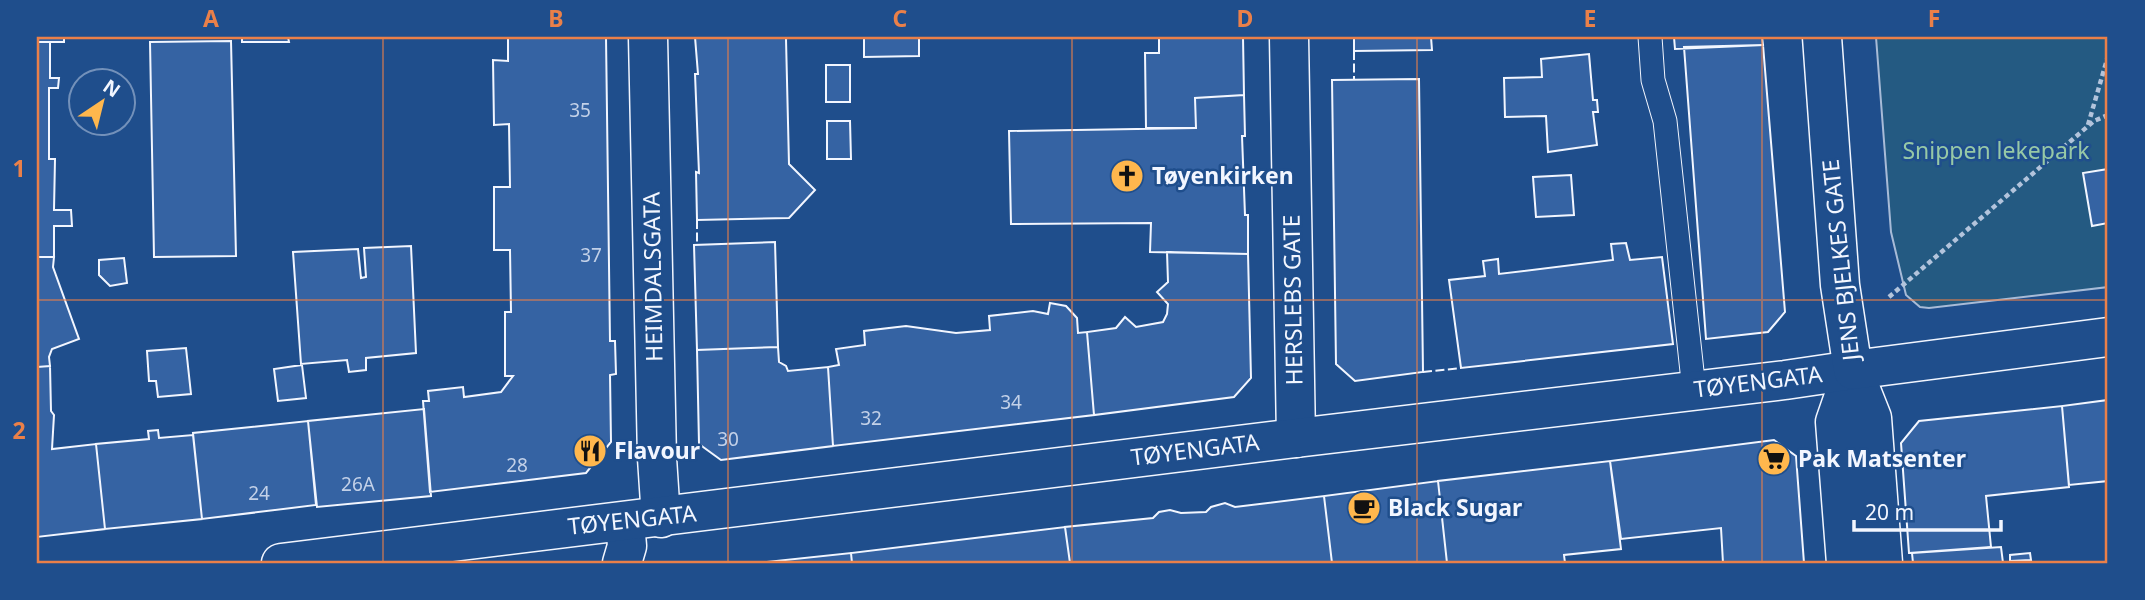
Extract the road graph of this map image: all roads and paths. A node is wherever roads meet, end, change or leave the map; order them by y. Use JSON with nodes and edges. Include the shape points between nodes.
{"nodes":[{"id":1,"x":648,"y":37,"type":"edge"},
{"id":2,"x":1289,"y":37,"type":"edge"},
{"id":3,"x":1650,"y":37,"type":"edge"},
{"id":4,"x":1822,"y":37,"type":"edge"},
{"id":5,"x":2108,"y":56,"type":"edge"},
{"id":6,"x":2108,"y":116,"type":"edge"},
{"id":7,"x":2087,"y":128,"type":"junction"},
{"id":8,"x":1889,"y":297,"type":"dead end"},
{"id":9,"x":2108,"y":337,"type":"edge"},
{"id":10,"x":1853,"y":370,"type":"junction"},
{"id":11,"x":1694,"y":390,"type":"junction"},
{"id":12,"x":1296,"y":438,"type":"junction"},
{"id":13,"x":643,"y":520,"type":"junction"},
{"id":14,"x":281,"y":563,"type":"edge"},
{"id":15,"x":622,"y":563,"type":"edge"},
{"id":16,"x":1846,"y":563,"type":"edge"},
{"id":17,"x":1883,"y":563,"type":"edge"}],
"edges":[{"from":1,"to":13,"type":"street","name":"HEIMDALSGATA","via":[[657,457]]},
{"from":2,"to":12,"type":"street","name":"HERSLEBS GATE"},
{"from":3,"to":11,"type":"lane","via":[[1653,80],[1665,121]]},
{"from":4,"to":10,"type":"street","name":"JENS BJELKES GATE","via":[[1840,285]]},
{"from":5,"to":7,"type":"path"},
{"from":6,"to":7,"type":"path"},
{"from":7,"to":8,"type":"path"},
{"from":9,"to":10,"type":"street","name":"TØYENGATA"},
{"from":10,"to":11,"type":"street","name":"TØYENGATA"},
{"from":10,"to":16,"type":"street","name":"JENS BJELKES GATE","via":[[1835,422]]},
{"from":10,"to":17,"type":"street","via":[[1871,418]]},
{"from":11,"to":12,"type":"street","name":"TØYENGATA"},
{"from":12,"to":13,"type":"street","name":"TØYENGATA"},
{"from":13,"to":14,"type":"street","name":"TØYENGATA"},
{"from":13,"to":15,"type":"street","name":"HEIMDALSGATA"}]}
